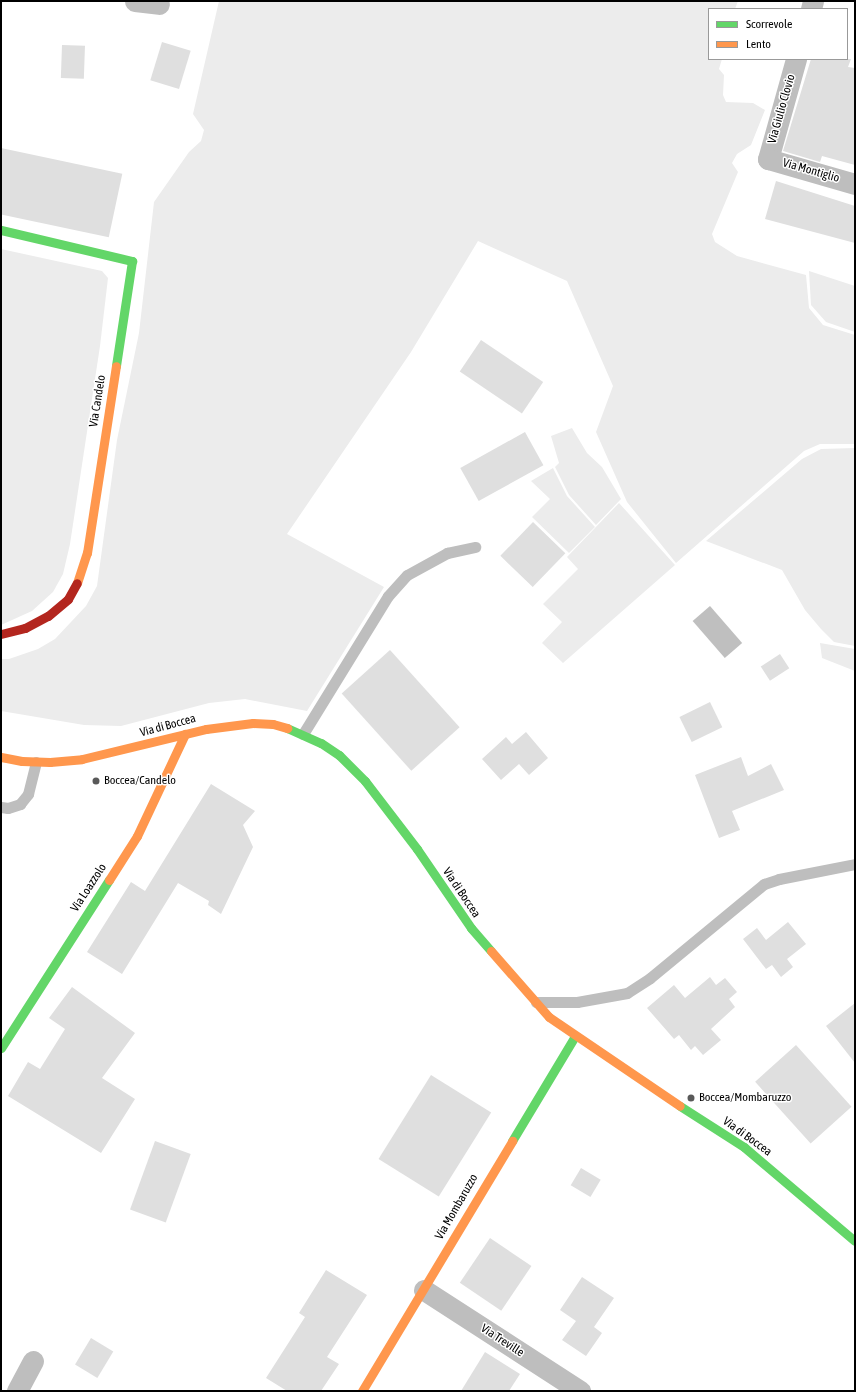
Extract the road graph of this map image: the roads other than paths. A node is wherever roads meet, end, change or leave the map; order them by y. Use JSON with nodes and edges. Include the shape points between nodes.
{"nodes":[{"id":1,"x":135,"y":1,"type":"edge"},
{"id":2,"x":159,"y":4,"type":"dead end"},
{"id":3,"x":796,"y":60,"type":"edge"},
{"id":4,"x":768,"y":159,"type":"joint"},
{"id":5,"x":855,"y":184,"type":"edge"},
{"id":6,"x":1,"y":230,"type":"edge"},
{"id":7,"x":475,"y":547,"type":"dead end"},
{"id":8,"x":1,"y":634,"type":"edge"},
{"id":9,"x":185,"y":734,"type":"junction"},
{"id":10,"x":303,"y":734,"type":"junction"},
{"id":11,"x":1,"y":757,"type":"edge"},
{"id":12,"x":36,"y":762,"type":"junction"},
{"id":13,"x":1,"y":807,"type":"edge"},
{"id":14,"x":855,"y":864,"type":"edge"},
{"id":15,"x":534,"y":1002,"type":"junction"},
{"id":16,"x":574,"y":1036,"type":"junction"},
{"id":17,"x":1,"y":1048,"type":"edge"},
{"id":18,"x":855,"y":1241,"type":"edge"},
{"id":19,"x":424,"y":1290,"type":"junction"},
{"id":20,"x":33,"y":1360,"type":"dead end"},
{"id":21,"x":17,"y":1391,"type":"edge"},
{"id":22,"x":362,"y":1391,"type":"edge"},
{"id":23,"x":580,"y":1391,"type":"edge"}],
"edges":[{"from":1,"to":2,"type":"street"},
{"from":3,"to":4,"type":"street","name":"Via Giulio Clovio"},
{"from":4,"to":5,"type":"street","name":"Via Montiglio"},
{"from":6,"to":8,"type":"street","name":"Via Candelo","via":[[132,261],[88,545],[80,577],[68,599],[48,616],[25,628]]},
{"from":7,"to":10,"type":"lane","via":[[447,553],[407,575],[388,596]]},
{"from":9,"to":10,"type":"street","name":"Via di Boccea","via":[[218,726],[253,723],[273,724]]},
{"from":9,"to":12,"type":"street","name":"Via di Boccea","via":[[82,759]]},
{"from":9,"to":17,"type":"street","name":"Via Loazzolo","via":[[137,836]]},
{"from":10,"to":15,"type":"street","name":"Via di Boccea","via":[[339,755],[365,781],[417,849],[471,928]]},
{"from":11,"to":12,"type":"street","name":"Via di Boccea"},
{"from":12,"to":13,"type":"lane","via":[[28,794],[20,804],[8,808]]},
{"from":14,"to":15,"type":"lane","via":[[764,884],[650,978],[627,993],[577,1002]]},
{"from":15,"to":16,"type":"street","name":"Via di Boccea"},
{"from":16,"to":18,"type":"street","name":"Via di Boccea","via":[[744,1147]]},
{"from":16,"to":19,"type":"street","name":"Via Mombaruzzo"},
{"from":19,"to":22,"type":"street","name":"Via Mombaruzzo"},
{"from":19,"to":23,"type":"street","name":"Via Treville"},
{"from":20,"to":21,"type":"street"}]}
